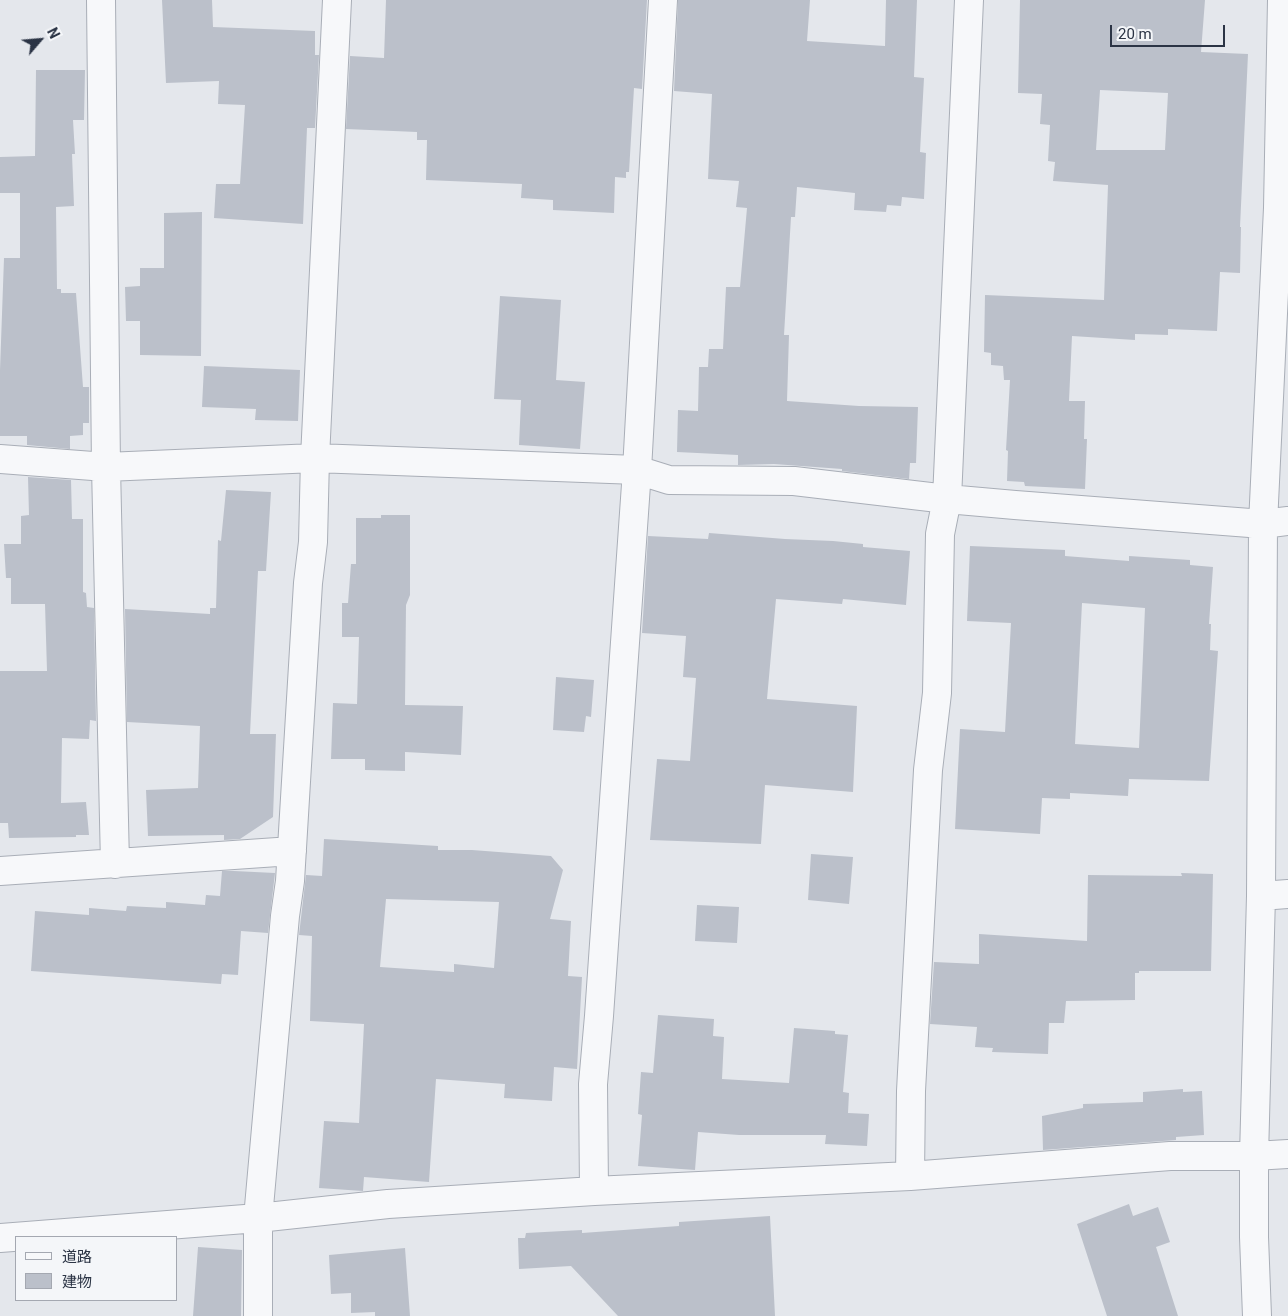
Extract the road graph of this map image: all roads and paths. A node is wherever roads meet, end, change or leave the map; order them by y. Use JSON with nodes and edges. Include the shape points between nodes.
{"nodes":[{"id":1,"x":101,"y":0,"type":"edge"},
{"id":2,"x":337,"y":0,"type":"edge"},
{"id":3,"x":663,"y":0,"type":"edge"},
{"id":4,"x":969,"y":0,"type":"edge"},
{"id":5,"x":1282,"y":0,"type":"edge"},
{"id":6,"x":1283,"y":208,"type":"edge"},
{"id":7,"x":315,"y":458,"type":"junction"},
{"id":8,"x":0,"y":459,"type":"edge"},
{"id":9,"x":106,"y":467,"type":"junction"},
{"id":10,"x":637,"y":470,"type":"junction"},
{"id":11,"x":946,"y":499,"type":"junction"},
{"id":12,"x":1276,"y":523,"type":"edge"},
{"id":13,"x":292,"y":851,"type":"junction"},
{"id":14,"x":115,"y":864,"type":"junction"},
{"id":15,"x":0,"y":872,"type":"edge"},
{"id":16,"x":1288,"y":894,"type":"edge"},
{"id":17,"x":1261,"y":896,"type":"junction"},
{"id":18,"x":1288,"y":1154,"type":"edge"},
{"id":19,"x":1254,"y":1156,"type":"junction"},
{"id":20,"x":910,"y":1176,"type":"junction"},
{"id":21,"x":594,"y":1191,"type":"junction"},
{"id":22,"x":258,"y":1218,"type":"junction"},
{"id":23,"x":26,"y":1236,"type":"edge"},
{"id":24,"x":15,"y":1237,"type":"edge"},
{"id":25,"x":0,"y":1238,"type":"edge"},
{"id":26,"x":258,"y":1316,"type":"edge"},
{"id":27,"x":1257,"y":1316,"type":"edge"}],
"edges":[{"from":1,"to":9,"type":"street"},
{"from":2,"to":7,"type":"street"},
{"from":3,"to":10,"type":"street"},
{"from":4,"to":11,"type":"street"},
{"from":5,"to":6,"type":"street"},
{"from":6,"to":12,"type":"street"},
{"from":7,"to":9,"type":"street"},
{"from":7,"to":10,"type":"street"},
{"from":7,"to":13,"type":"street","via":[[313,542]]},
{"from":8,"to":9,"type":"street"},
{"from":9,"to":14,"type":"street"},
{"from":10,"to":11,"type":"street","via":[[669,480],[794,481]]},
{"from":10,"to":21,"type":"street","via":[[593,1084]]},
{"from":11,"to":12,"type":"street"},
{"from":11,"to":20,"type":"street","via":[[940,534],[937,693],[927,789],[910,1091]]},
{"from":12,"to":17,"type":"street"},
{"from":13,"to":14,"type":"street"},
{"from":13,"to":22,"type":"street"},
{"from":14,"to":15,"type":"street"},
{"from":16,"to":17,"type":"street"},
{"from":17,"to":19,"type":"street"},
{"from":18,"to":19,"type":"street"},
{"from":19,"to":20,"type":"street","via":[[1170,1156]]},
{"from":19,"to":27,"type":"street"},
{"from":20,"to":21,"type":"street"},
{"from":21,"to":22,"type":"street","via":[[388,1204]]},
{"from":22,"to":23,"type":"street"},
{"from":22,"to":26,"type":"street"},
{"from":24,"to":25,"type":"street"}]}
